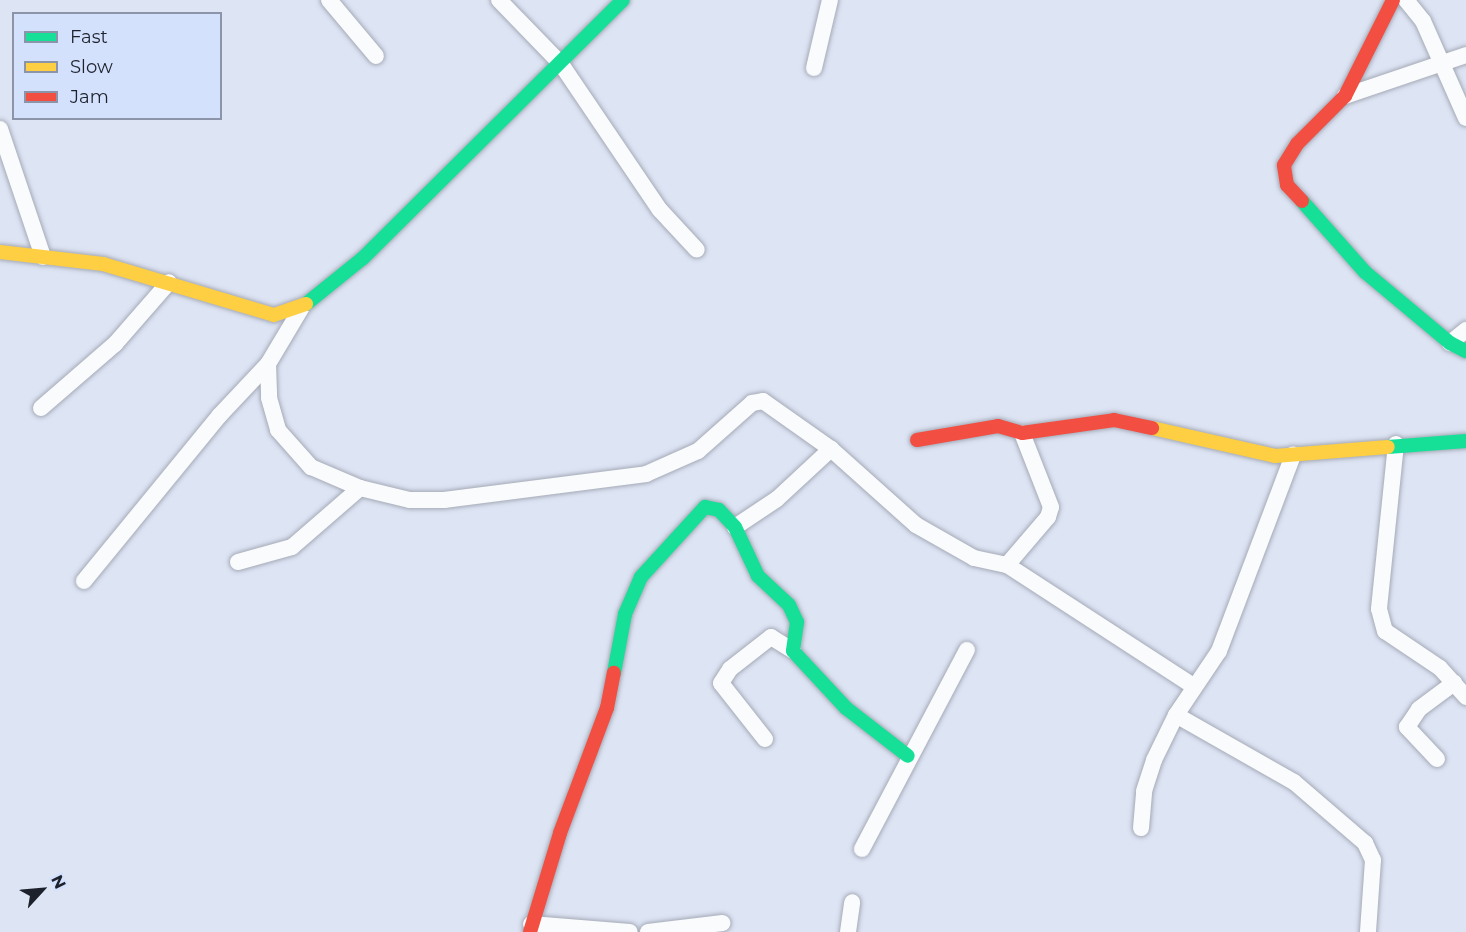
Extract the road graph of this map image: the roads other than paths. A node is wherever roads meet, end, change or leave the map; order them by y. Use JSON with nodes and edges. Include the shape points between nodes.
{"nodes":[{"id":1,"x":329,"y":0,"type":"edge"},
{"id":2,"x":499,"y":0,"type":"edge"},
{"id":3,"x":623,"y":0,"type":"edge"},
{"id":4,"x":830,"y":0,"type":"edge"},
{"id":5,"x":1394,"y":0,"type":"edge"},
{"id":6,"x":1406,"y":0,"type":"edge"},
{"id":7,"x":1466,"y":55,"type":"edge"},
{"id":8,"x":376,"y":56,"type":"dead end"},
{"id":9,"x":1443,"y":62,"type":"junction"},
{"id":10,"x":561,"y":64,"type":"junction"},
{"id":11,"x":814,"y":68,"type":"dead end"},
{"id":12,"x":1345,"y":96,"type":"junction"},
{"id":13,"x":1466,"y":118,"type":"edge"},
{"id":14,"x":0,"y":129,"type":"edge"},
{"id":15,"x":697,"y":250,"type":"dead end"},
{"id":16,"x":0,"y":252,"type":"edge"},
{"id":17,"x":43,"y":257,"type":"junction"},
{"id":18,"x":170,"y":282,"type":"junction"},
{"id":19,"x":302,"y":307,"type":"junction"},
{"id":20,"x":1466,"y":330,"type":"edge"},
{"id":21,"x":1450,"y":343,"type":"junction"},
{"id":22,"x":1466,"y":351,"type":"edge"},
{"id":23,"x":268,"y":364,"type":"junction"},
{"id":24,"x":40,"y":408,"type":"dead end"},
{"id":25,"x":1022,"y":433,"type":"junction"},
{"id":26,"x":917,"y":440,"type":"dead end"},
{"id":27,"x":1466,"y":441,"type":"edge"},
{"id":28,"x":1396,"y":444,"type":"junction"},
{"id":29,"x":831,"y":449,"type":"junction"},
{"id":30,"x":1293,"y":455,"type":"junction"},
{"id":31,"x":360,"y":488,"type":"junction"},
{"id":32,"x":735,"y":527,"type":"junction"},
{"id":33,"x":238,"y":562,"type":"dead end"},
{"id":34,"x":1007,"y":565,"type":"junction"},
{"id":35,"x":84,"y":581,"type":"dead end"},
{"id":36,"x":967,"y":650,"type":"dead end"},
{"id":37,"x":793,"y":651,"type":"junction"},
{"id":38,"x":1454,"y":683,"type":"junction"},
{"id":39,"x":1193,"y":686,"type":"junction"},
{"id":40,"x":1466,"y":697,"type":"edge"},
{"id":41,"x":1176,"y":715,"type":"junction"},
{"id":42,"x":765,"y":739,"type":"dead end"},
{"id":43,"x":908,"y":756,"type":"junction"},
{"id":44,"x":1437,"y":759,"type":"dead end"},
{"id":45,"x":1141,"y":828,"type":"dead end"},
{"id":46,"x":862,"y":849,"type":"dead end"},
{"id":47,"x":852,"y":902,"type":"dead end"},
{"id":48,"x":722,"y":923,"type":"dead end"},
{"id":49,"x":531,"y":928,"type":"edge"},
{"id":50,"x":630,"y":932,"type":"edge"},
{"id":51,"x":648,"y":932,"type":"edge"},
{"id":52,"x":848,"y":932,"type":"edge"},
{"id":53,"x":1368,"y":932,"type":"edge"}],
"edges":[{"from":1,"to":8,"type":"street"},
{"from":2,"to":10,"type":"street"},
{"from":3,"to":10,"type":"street"},
{"from":4,"to":11,"type":"street"},
{"from":5,"to":12,"type":"street"},
{"from":6,"to":9,"type":"street","via":[[1423,21]]},
{"from":7,"to":9,"type":"street"},
{"from":9,"to":12,"type":"street"},
{"from":9,"to":13,"type":"street"},
{"from":10,"to":15,"type":"street","via":[[660,210]]},
{"from":10,"to":19,"type":"street","via":[[356,264],[327,291]]},
{"from":12,"to":21,"type":"street","via":[[1293,151],[1284,165],[1287,185],[1365,272]]},
{"from":14,"to":17,"type":"street"},
{"from":16,"to":17,"type":"street"},
{"from":17,"to":18,"type":"street","via":[[103,264]]},
{"from":18,"to":19,"type":"street","via":[[274,315]]},
{"from":18,"to":24,"type":"street","via":[[115,344]]},
{"from":19,"to":23,"type":"street"},
{"from":20,"to":21,"type":"street"},
{"from":21,"to":22,"type":"street"},
{"from":23,"to":31,"type":"street","via":[[269,398],[278,430],[311,467]]},
{"from":23,"to":35,"type":"street","via":[[219,416]]},
{"from":25,"to":26,"type":"street","via":[[998,426]]},
{"from":25,"to":30,"type":"street","via":[[1114,420],[1275,456]]},
{"from":25,"to":34,"type":"street","via":[[1051,507],[1048,517]]},
{"from":27,"to":28,"type":"street"},
{"from":28,"to":30,"type":"street"},
{"from":28,"to":38,"type":"street","via":[[1379,609],[1385,631]]},
{"from":29,"to":31,"type":"street","via":[[763,401],[752,403],[698,451],[646,474],[444,500],[410,500]]},
{"from":29,"to":32,"type":"street","via":[[785,492]]},
{"from":29,"to":34,"type":"street","via":[[916,525],[974,558]]},
{"from":30,"to":39,"type":"street","via":[[1219,651]]},
{"from":31,"to":33,"type":"street","via":[[292,547]]},
{"from":32,"to":37,"type":"street","via":[[758,576],[789,605],[797,622]]},
{"from":32,"to":49,"type":"street","via":[[718,510],[705,507],[641,576],[626,614],[607,708]]},
{"from":34,"to":39,"type":"street"},
{"from":36,"to":43,"type":"street"},
{"from":37,"to":42,"type":"street","via":[[771,637],[730,669],[721,682]]},
{"from":37,"to":43,"type":"street","via":[[846,708]]},
{"from":38,"to":40,"type":"street"},
{"from":38,"to":44,"type":"street","via":[[1419,709],[1407,727]]},
{"from":39,"to":41,"type":"street"},
{"from":41,"to":45,"type":"street","via":[[1148,775]]},
{"from":41,"to":53,"type":"street","via":[[1285,777],[1365,843],[1372,860]]},
{"from":43,"to":46,"type":"street"},
{"from":47,"to":52,"type":"street"},
{"from":48,"to":51,"type":"street"},
{"from":49,"to":50,"type":"street"}]}
